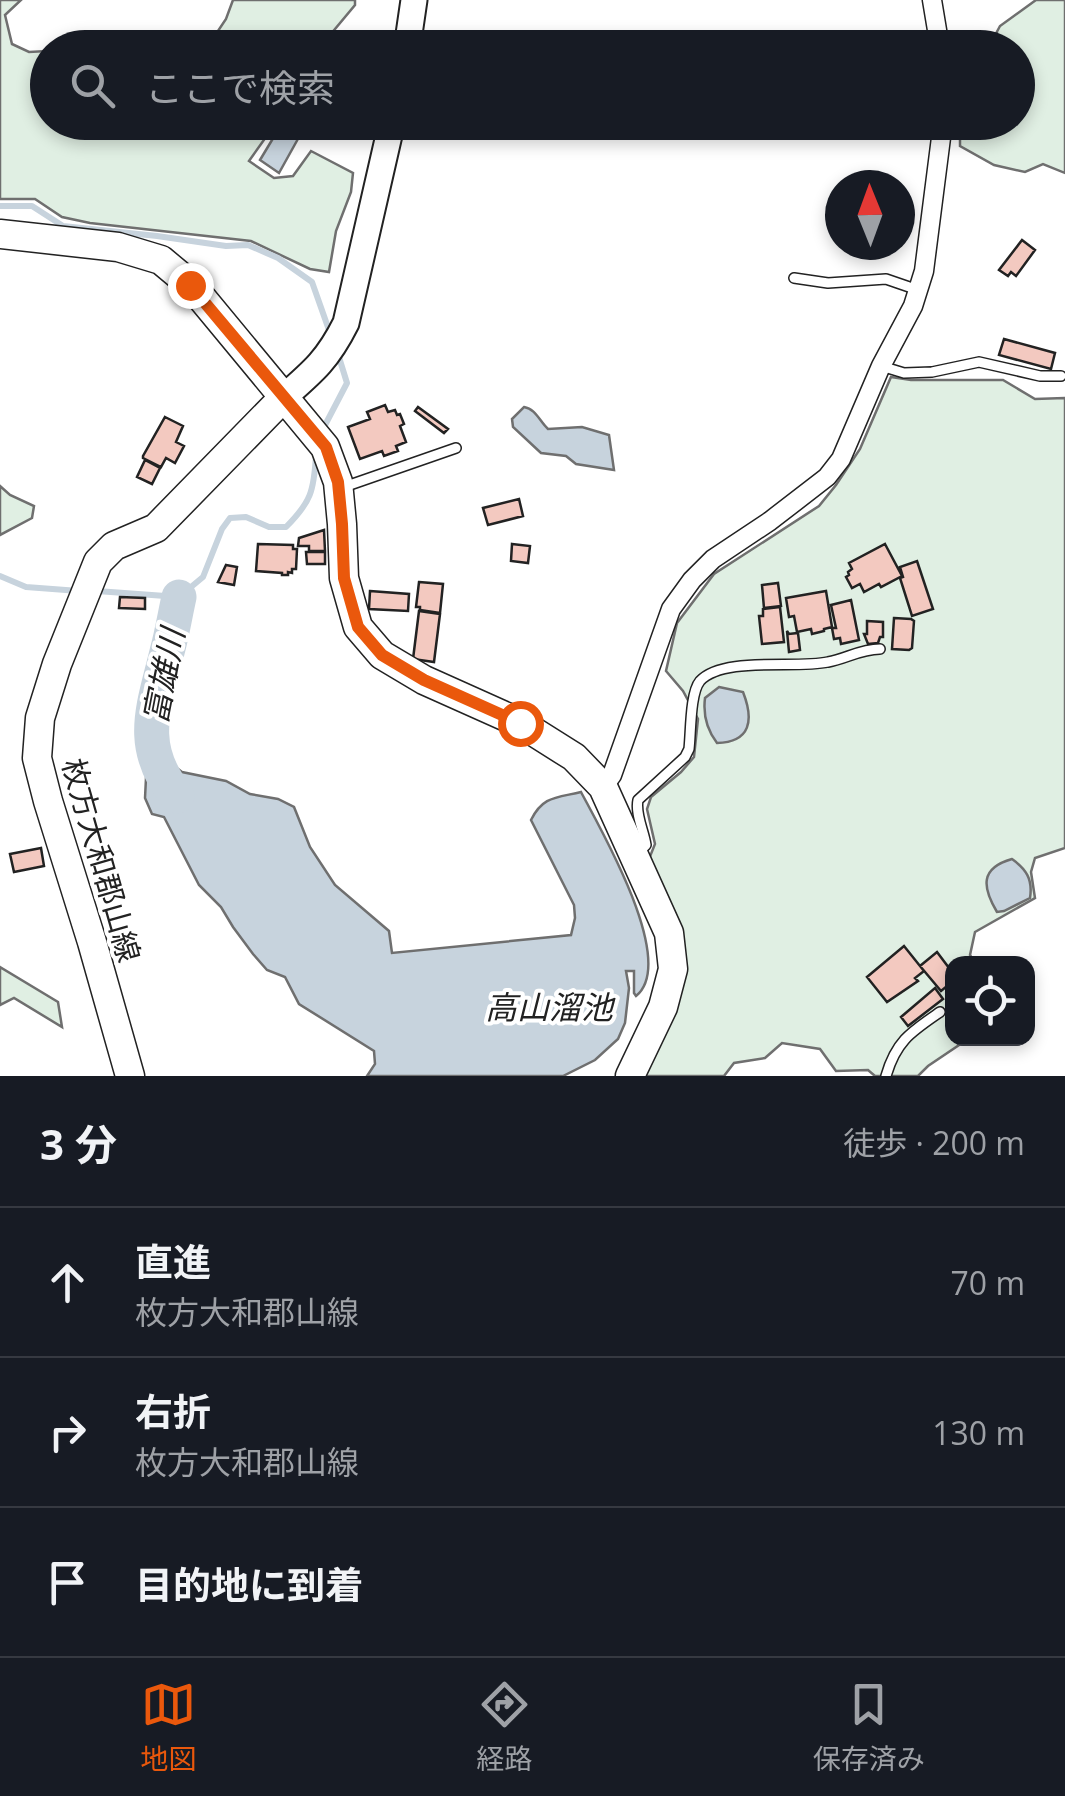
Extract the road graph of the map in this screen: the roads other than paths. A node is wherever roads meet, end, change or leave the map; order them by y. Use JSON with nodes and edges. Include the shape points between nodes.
{"nodes":[{"id":1,"x":414,"y":0,"type":"edge"},
{"id":2,"x":932,"y":0,"type":"edge"},
{"id":3,"x":410,"y":30,"type":"edge"},
{"id":4,"x":937,"y":30,"type":"edge"},
{"id":5,"x":388,"y":140,"type":"edge"},
{"id":6,"x":941,"y":140,"type":"edge"},
{"id":7,"x":0,"y":234,"type":"edge"},
{"id":8,"x":794,"y":278,"type":"dead end"},
{"id":9,"x":918,"y":290,"type":"junction"},
{"id":10,"x":881,"y":366,"type":"junction"},
{"id":11,"x":1061,"y":376,"type":"dead end"},
{"id":12,"x":284,"y":397,"type":"junction"},
{"id":13,"x":456,"y":448,"type":"dead end"},
{"id":14,"x":338,"y":489,"type":"junction"},
{"id":15,"x":880,"y":649,"type":"dead end"},
{"id":16,"x":603,"y":787,"type":"junction"},
{"id":17,"x":634,"y":857,"type":"junction"},
{"id":18,"x":940,"y":1012,"type":"dead end"},
{"id":19,"x":130,"y":1076,"type":"edge"},
{"id":20,"x":630,"y":1076,"type":"edge"},
{"id":21,"x":886,"y":1076,"type":"edge"}],
"edges":[{"from":1,"to":3,"type":"street"},
{"from":2,"to":4,"type":"street"},
{"from":5,"to":12,"type":"street","via":[[346,323],[332,352]]},
{"from":6,"to":9,"type":"street"},
{"from":7,"to":12,"type":"main road","via":[[118,248],[160,260],[190,285]]},
{"from":8,"to":9,"type":"lane","via":[[886,279]]},
{"from":9,"to":10,"type":"street"},
{"from":10,"to":11,"type":"lane","via":[[932,372],[979,362]]},
{"from":10,"to":16,"type":"street","via":[[841,459],[826,477],[713,559],[671,610]]},
{"from":12,"to":14,"type":"main road","via":[[326,447]]},
{"from":12,"to":19,"type":"main road","name":"枚方大和郡山線","via":[[156,528],[114,546],[98,562],[40,718],[37,758]]},
{"from":13,"to":14,"type":"lane"},
{"from":14,"to":16,"type":"main road","via":[[344,578],[358,627],[382,655],[520,723],[574,756]]},
{"from":15,"to":17,"type":"lane","via":[[830,662],[757,664],[703,677],[695,688],[685,757],[638,800],[646,846]]},
{"from":16,"to":17,"type":"main road"},
{"from":17,"to":20,"type":"main road","via":[[668,933],[673,969],[664,1007]]},
{"from":18,"to":21,"type":"lane","via":[[907,1034]]}]}
